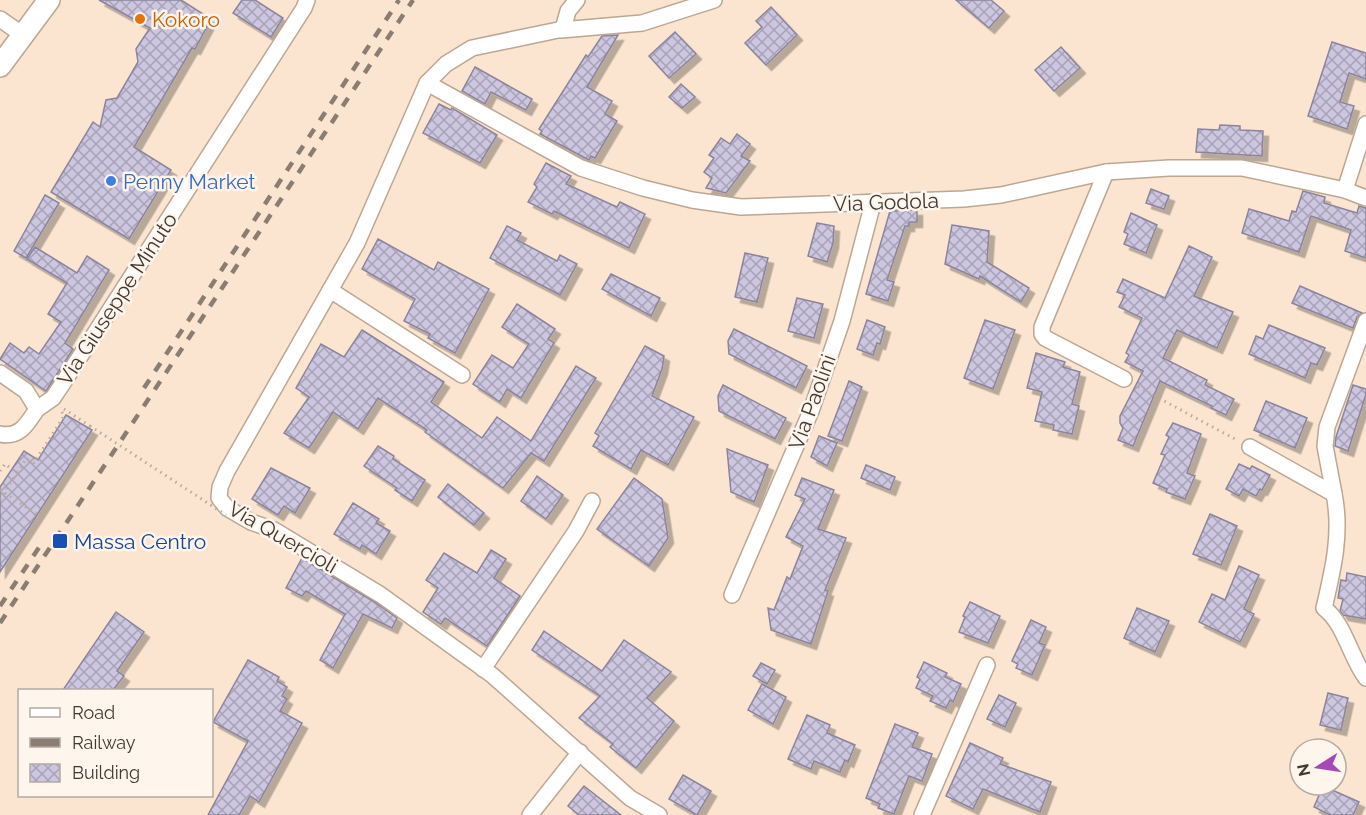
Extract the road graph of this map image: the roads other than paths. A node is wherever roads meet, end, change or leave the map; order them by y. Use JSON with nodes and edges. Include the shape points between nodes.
{"nodes":[{"id":1,"x":49,"y":0,"type":"edge"},
{"id":2,"x":307,"y":0,"type":"edge"},
{"id":3,"x":577,"y":0,"type":"edge"},
{"id":4,"x":714,"y":0,"type":"edge"},
{"id":5,"x":0,"y":19,"type":"edge"},
{"id":6,"x":561,"y":30,"type":"junction"},
{"id":7,"x":23,"y":35,"type":"junction"},
{"id":8,"x":0,"y":66,"type":"edge"},
{"id":9,"x":427,"y":83,"type":"junction"},
{"id":10,"x":1366,"y":123,"type":"edge"},
{"id":11,"x":1106,"y":172,"type":"junction"},
{"id":12,"x":1345,"y":190,"type":"junction"},
{"id":13,"x":1366,"y":198,"type":"edge"},
{"id":14,"x":873,"y":203,"type":"junction"},
{"id":15,"x":330,"y":291,"type":"junction"},
{"id":16,"x":1366,"y":321,"type":"edge"},
{"id":17,"x":0,"y":373,"type":"edge"},
{"id":18,"x":462,"y":375,"type":"dead end"},
{"id":19,"x":1124,"y":379,"type":"road end"},
{"id":20,"x":37,"y":409,"type":"junction"},
{"id":21,"x":0,"y":434,"type":"edge"},
{"id":22,"x":1250,"y":447,"type":"road end"},
{"id":23,"x":1334,"y":494,"type":"junction"},
{"id":24,"x":592,"y":501,"type":"dead end"},
{"id":25,"x":732,"y":595,"type":"dead end"},
{"id":26,"x":987,"y":665,"type":"dead end"},
{"id":27,"x":483,"y":669,"type":"junction"},
{"id":28,"x":1366,"y":678,"type":"edge"},
{"id":29,"x":580,"y":752,"type":"junction"},
{"id":30,"x":530,"y":815,"type":"edge"},
{"id":31,"x":659,"y":815,"type":"edge"},
{"id":32,"x":922,"y":815,"type":"edge"}],
"edges":[{"from":1,"to":7,"type":"main road"},
{"from":2,"to":20,"type":"street","name":"Via Giuseppe Minuto","via":[[63,383],[53,398]]},
{"from":3,"to":6,"type":"street"},
{"from":4,"to":6,"type":"street","name":"Via Quercioli","via":[[642,23]]},
{"from":5,"to":7,"type":"street"},
{"from":6,"to":9,"type":"street","name":"Via Quercioli","via":[[472,48],[446,64]]},
{"from":7,"to":8,"type":"main road"},
{"from":9,"to":14,"type":"street","name":"Via Godola","via":[[581,168],[643,188],[741,207]]},
{"from":9,"to":15,"type":"street","name":"Via Quercioli","via":[[357,243]]},
{"from":10,"to":12,"type":"street"},
{"from":11,"to":12,"type":"street","name":"Via Godola","via":[[1242,168]]},
{"from":11,"to":14,"type":"street","name":"Via Godola","via":[[1001,195]]},
{"from":11,"to":19,"type":"street","via":[[1042,334]]},
{"from":12,"to":13,"type":"street","name":"Via Godola"},
{"from":14,"to":25,"type":"street","name":"Via Paolini","via":[[842,321],[811,411]]},
{"from":15,"to":18,"type":"street"},
{"from":15,"to":27,"type":"street","name":"Via Quercioli","via":[[227,471],[219,498],[227,508],[274,530],[381,595]]},
{"from":16,"to":23,"type":"street","via":[[1327,427],[1325,446]]},
{"from":17,"to":20,"type":"street","via":[[26,391]]},
{"from":20,"to":21,"type":"street","name":"Via Giuseppe Minuto","via":[[19,433]]},
{"from":22,"to":23,"type":"street"},
{"from":23,"to":28,"type":"street","via":[[1335,561],[1324,608],[1334,615]]},
{"from":24,"to":27,"type":"street"},
{"from":26,"to":32,"type":"street"},
{"from":27,"to":29,"type":"street","name":"Via Quercioli"},
{"from":29,"to":30,"type":"street"},
{"from":29,"to":31,"type":"street","name":"Via Quercioli","via":[[630,798]]}]}
